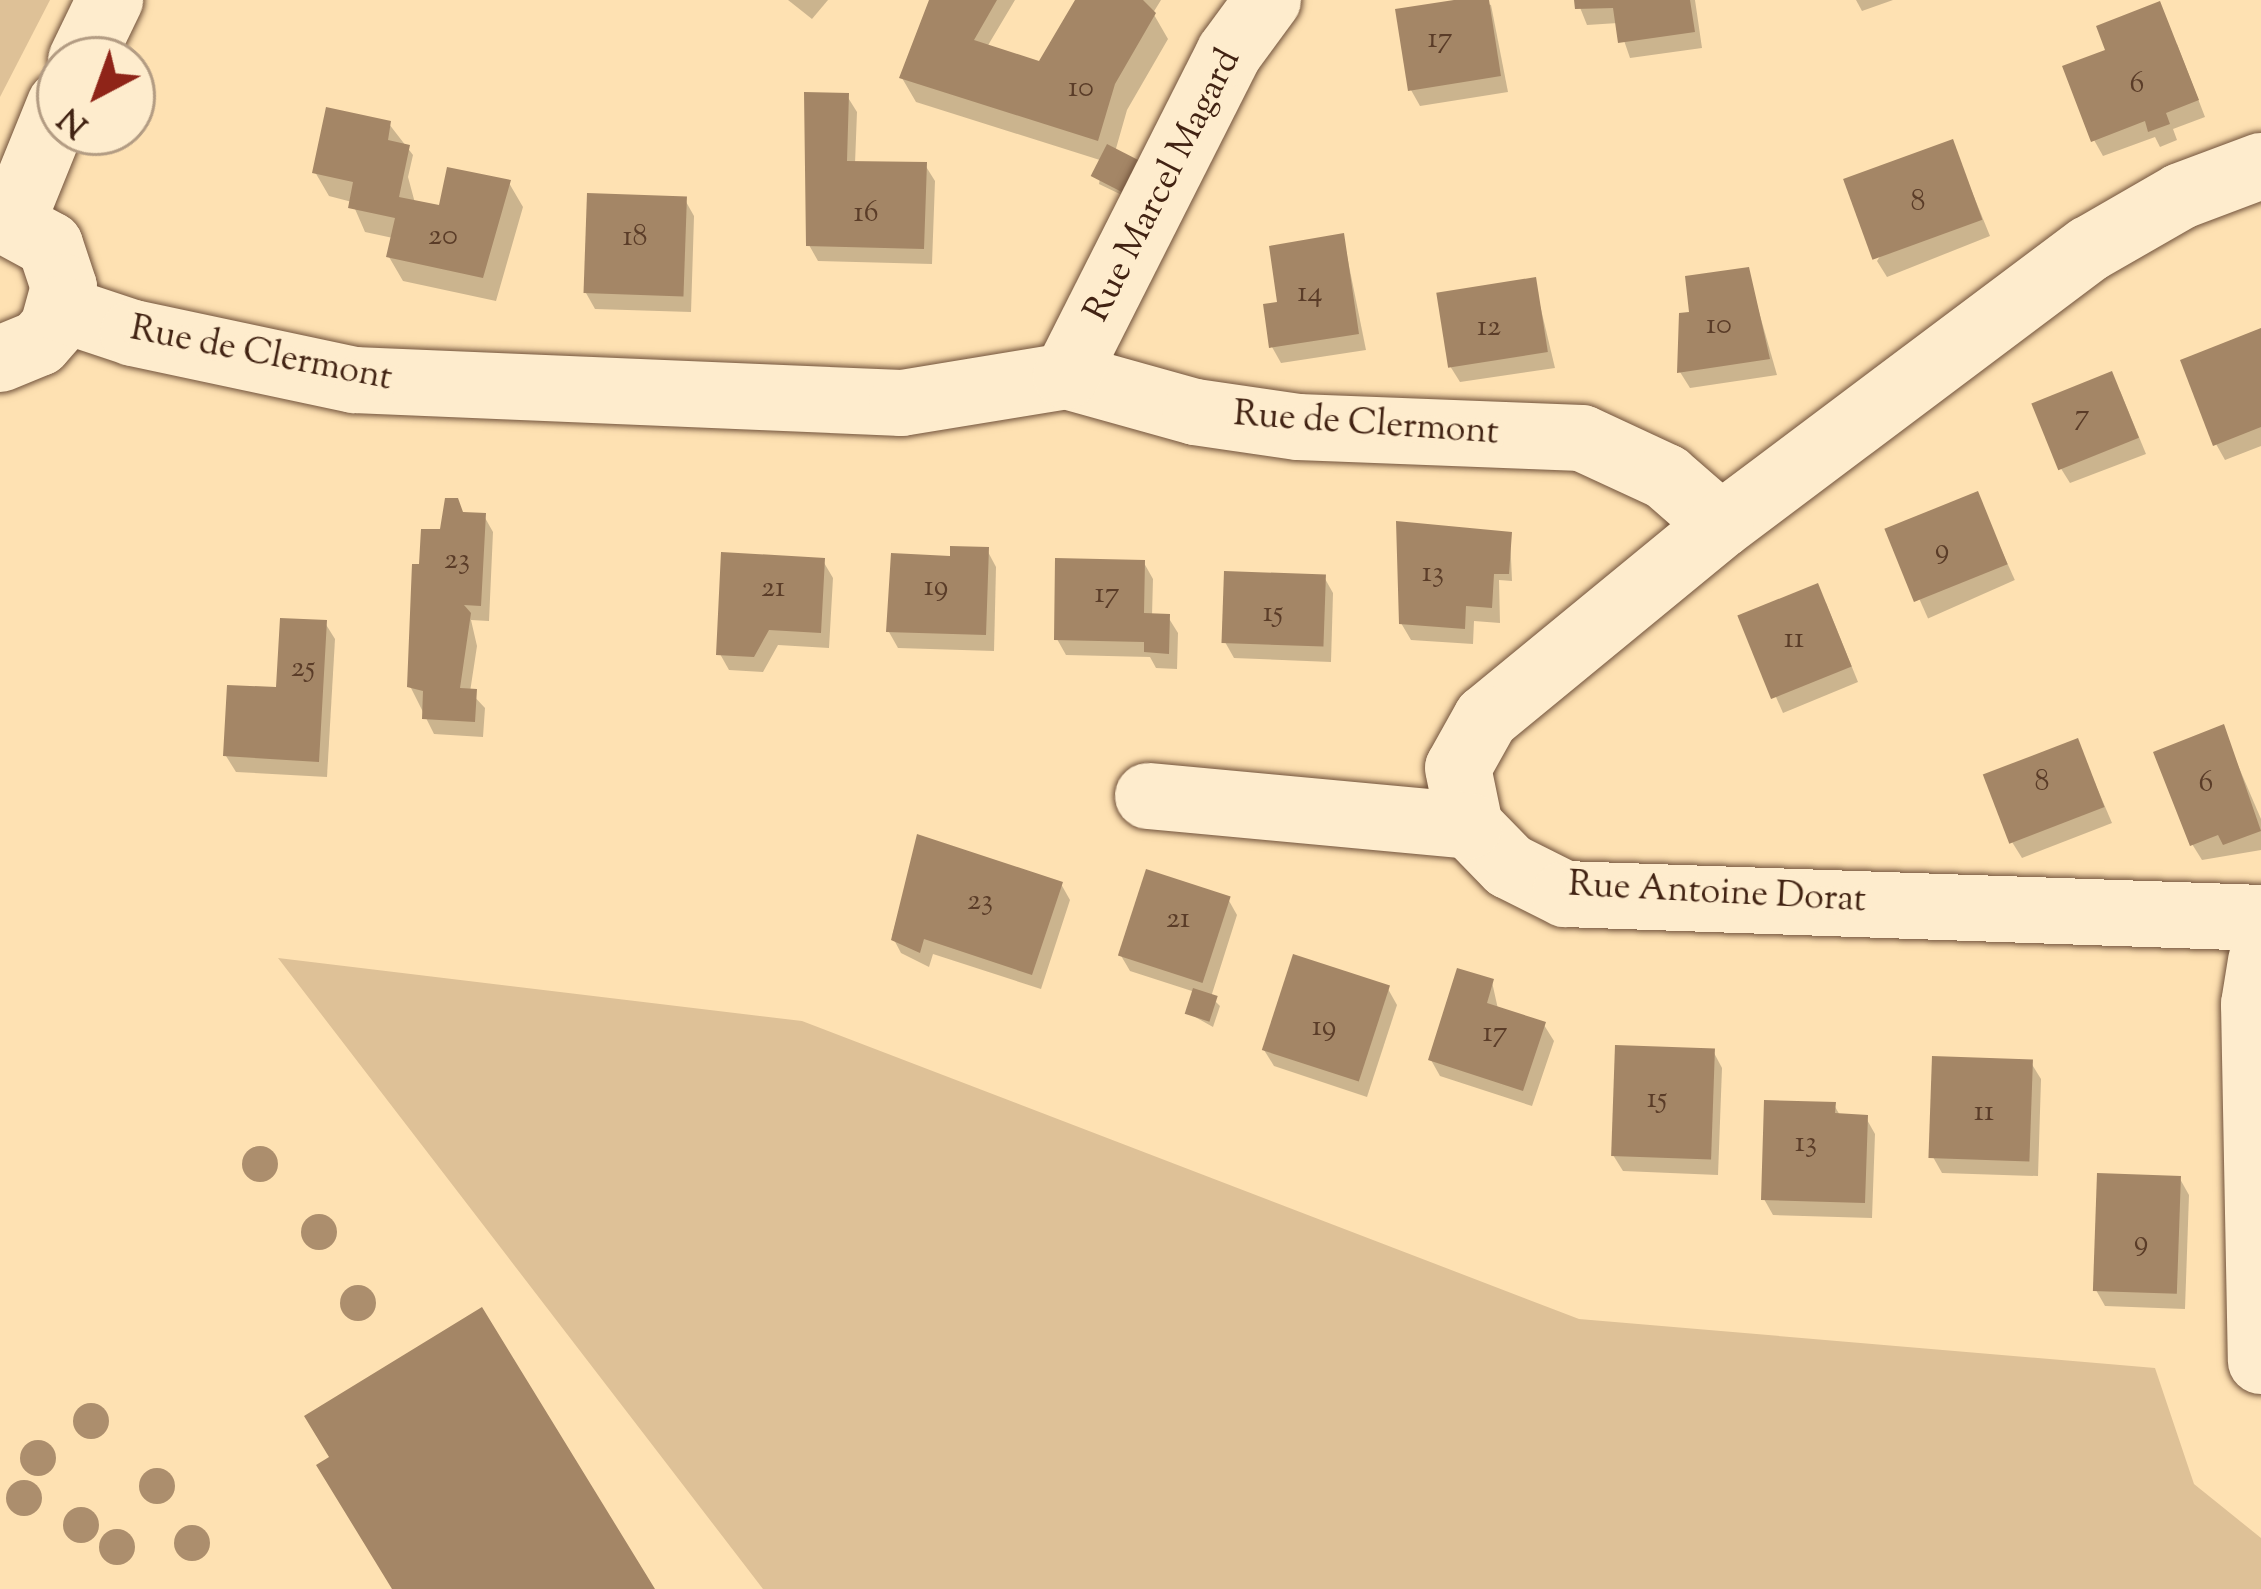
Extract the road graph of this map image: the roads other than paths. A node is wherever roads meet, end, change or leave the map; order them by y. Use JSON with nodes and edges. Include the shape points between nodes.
{"nodes":[{"id":1,"x":110,"y":0,"type":"edge"},
{"id":2,"x":1268,"y":0,"type":"edge"},
{"id":3,"x":93,"y":36,"type":"edge"},
{"id":4,"x":36,"y":156,"type":"edge"},
{"id":5,"x":2261,"y":166,"type":"edge"},
{"id":6,"x":7,"y":219,"type":"edge"},
{"id":7,"x":61,"y":309,"type":"junction"},
{"id":8,"x":0,"y":359,"type":"edge"},
{"id":9,"x":1066,"y":376,"type":"junction"},
{"id":10,"x":1721,"y":525,"type":"junction"},
{"id":11,"x":1148,"y":796,"type":"dead end"},
{"id":12,"x":1470,"y":826,"type":"junction"},
{"id":13,"x":2261,"y":917,"type":"edge"},
{"id":14,"x":2261,"y":962,"type":"edge"},
{"id":15,"x":2261,"y":1361,"type":"edge"}],
"edges":[{"from":1,"to":3,"type":"street"},
{"from":2,"to":9,"type":"street","name":"Rue Marcel Magard","via":[[1229,53]]},
{"from":4,"to":6,"type":"street"},
{"from":5,"to":10,"type":"street","via":[[2181,196],[2090,249]]},
{"from":6,"to":7,"type":"street","via":[[50,244],[64,287]]},
{"from":7,"to":8,"type":"street","via":[[38,344]]},
{"from":7,"to":9,"type":"street","name":"Rue de Clermont","via":[[133,333],[354,380],[902,403]]},
{"from":9,"to":10,"type":"street","name":"Rue de Clermont","via":[[1195,412],[1298,428],[1582,437],[1666,477]]},
{"from":10,"to":12,"type":"street","via":[[1486,718],[1458,767]]},
{"from":11,"to":12,"type":"street"},
{"from":12,"to":13,"type":"street","name":"Rue Antoine Dorat","via":[[1509,866],[1565,894]]},
{"from":14,"to":15,"type":"street","via":[[2254,1004]]}]}
